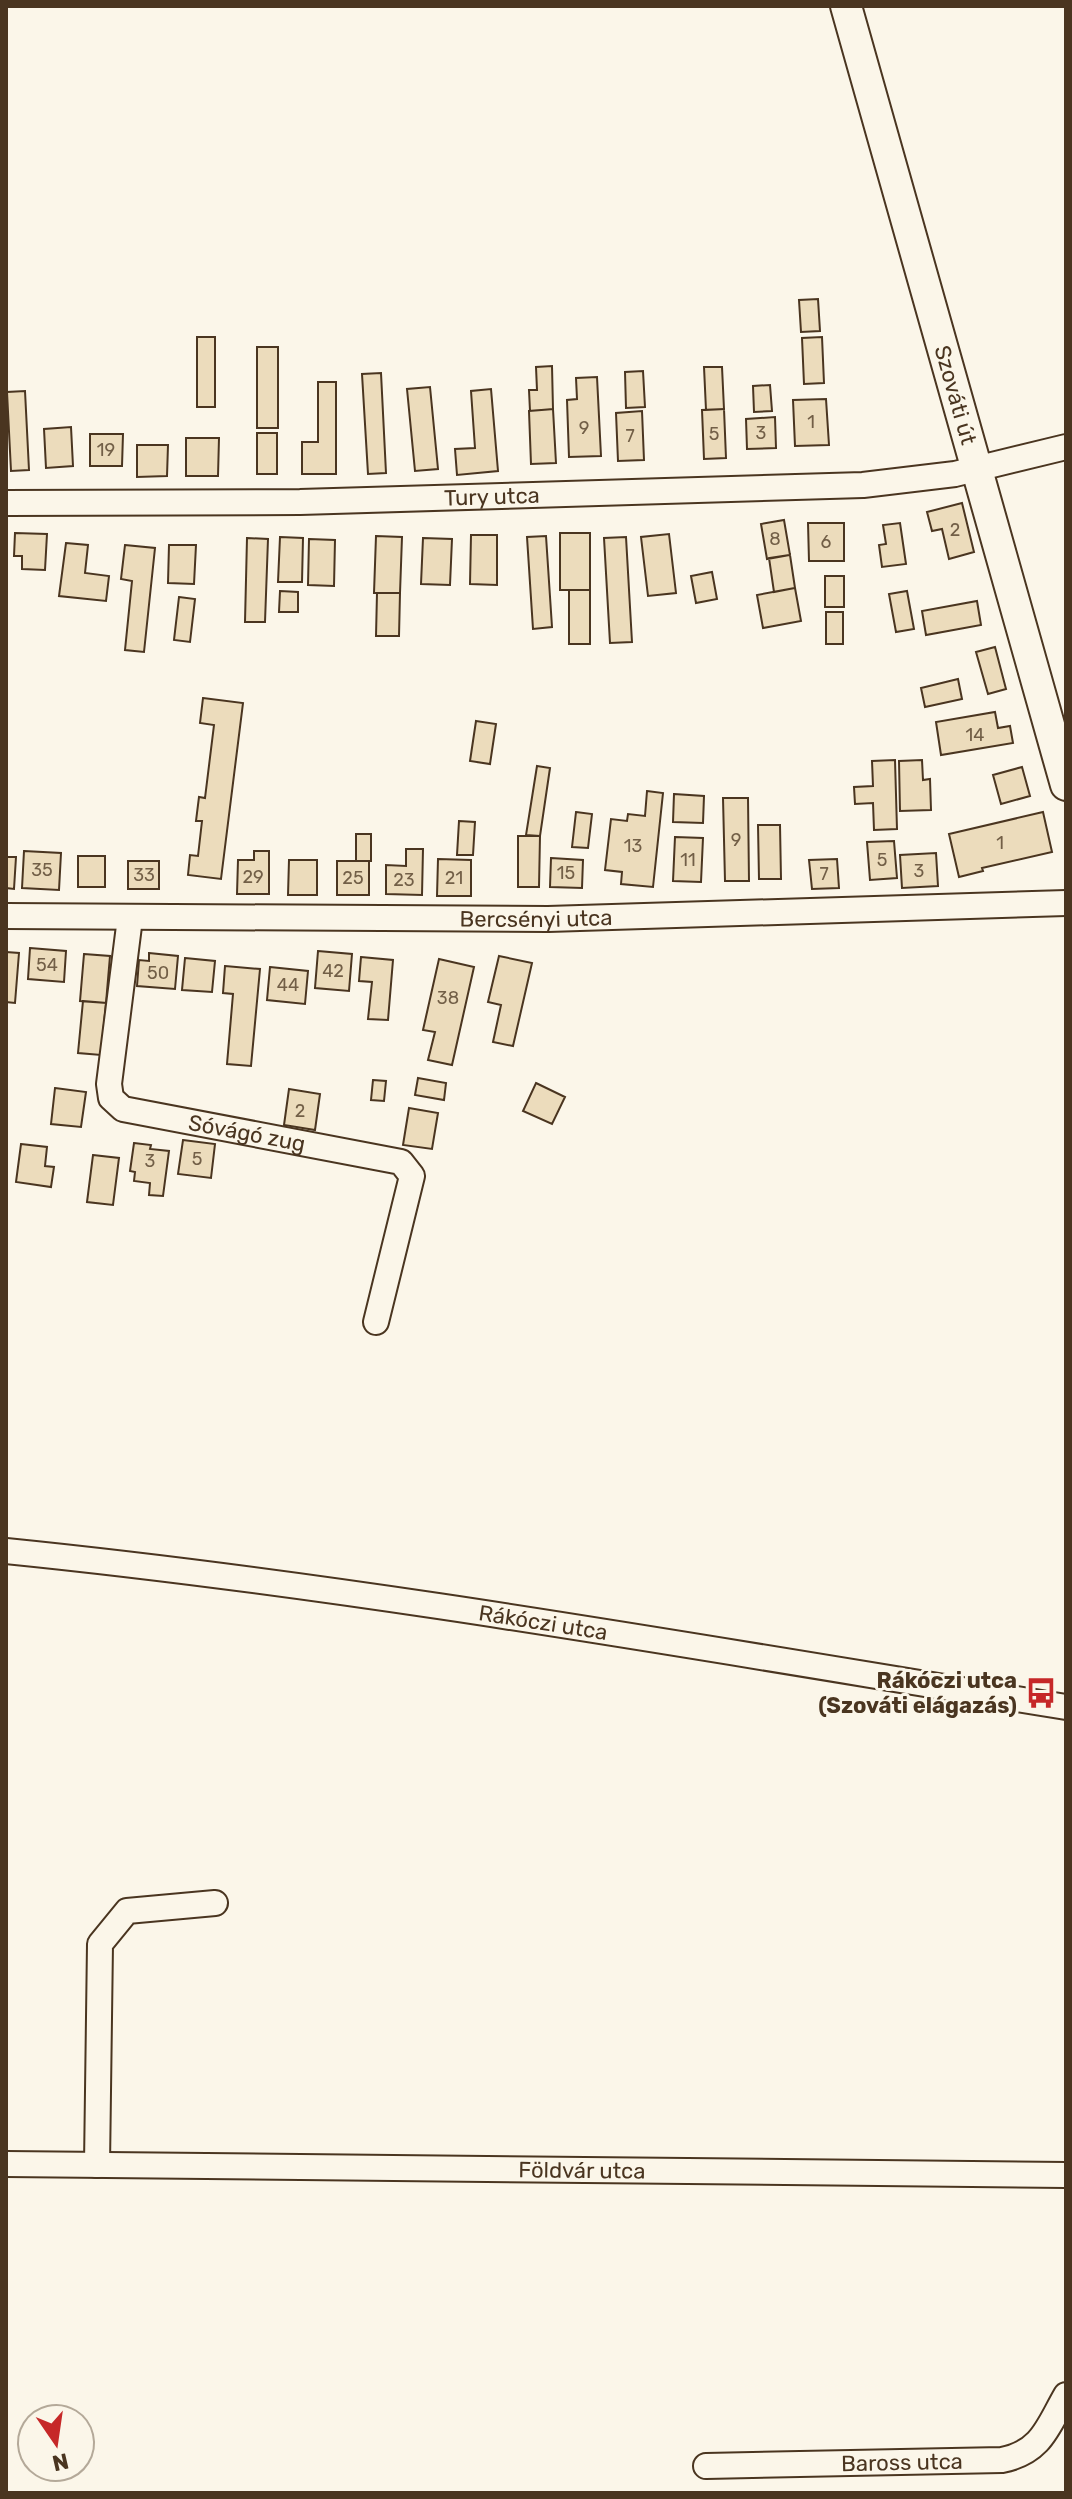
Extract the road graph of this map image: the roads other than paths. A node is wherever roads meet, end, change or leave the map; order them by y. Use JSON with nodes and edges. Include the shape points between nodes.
{"nodes":[{"id":1,"x":846,"y":6,"type":"edge"},
{"id":2,"x":1066,"y":447,"type":"edge"},
{"id":3,"x":977,"y":469,"type":"junction"},
{"id":4,"x":6,"y":503,"type":"edge"},
{"id":5,"x":1066,"y":785,"type":"edge"},
{"id":6,"x":1066,"y":903,"type":"edge"},
{"id":7,"x":6,"y":916,"type":"edge"},
{"id":8,"x":130,"y":918,"type":"junction"},
{"id":9,"x":376,"y":1322,"type":"dead end"},
{"id":10,"x":11,"y":1558,"type":"edge"},
{"id":11,"x":1066,"y":1707,"type":"edge"},
{"id":12,"x":215,"y":1903,"type":"dead end"},
{"id":13,"x":6,"y":2164,"type":"edge"},
{"id":14,"x":97,"y":2165,"type":"junction"},
{"id":15,"x":1066,"y":2175,"type":"edge"},
{"id":16,"x":1066,"y":2395,"type":"edge"},
{"id":17,"x":706,"y":2466,"type":"dead end"}],
"edges":[{"from":1,"to":3,"type":"main road","name":"Szováti út"},
{"from":2,"to":3,"type":"street","name":"Tury utca"},
{"from":3,"to":4,"type":"street","name":"Tury utca","via":[[863,485],[300,502]]},
{"from":3,"to":5,"type":"main road","name":"Szováti út"},
{"from":6,"to":8,"type":"street","name":"Bercsényi utca","via":[[548,919]]},
{"from":7,"to":8,"type":"street","name":"Bercsényi utca"},
{"from":8,"to":9,"type":"street","name":"Sóvágó zug","via":[[111,1098],[123,1109],[401,1162],[412,1176]]},
{"from":10,"to":11,"type":"street","name":"Rákóczi utca","via":[[207,1573],[411,1601]]},
{"from":12,"to":14,"type":"street","via":[[127,1911],[100,1944]]},
{"from":13,"to":14,"type":"street","name":"Földvár utca"},
{"from":14,"to":15,"type":"street","name":"Földvár utca"},
{"from":16,"to":17,"type":"street","name":"Baross utca","via":[[1041,2438],[1018,2457]]}]}
